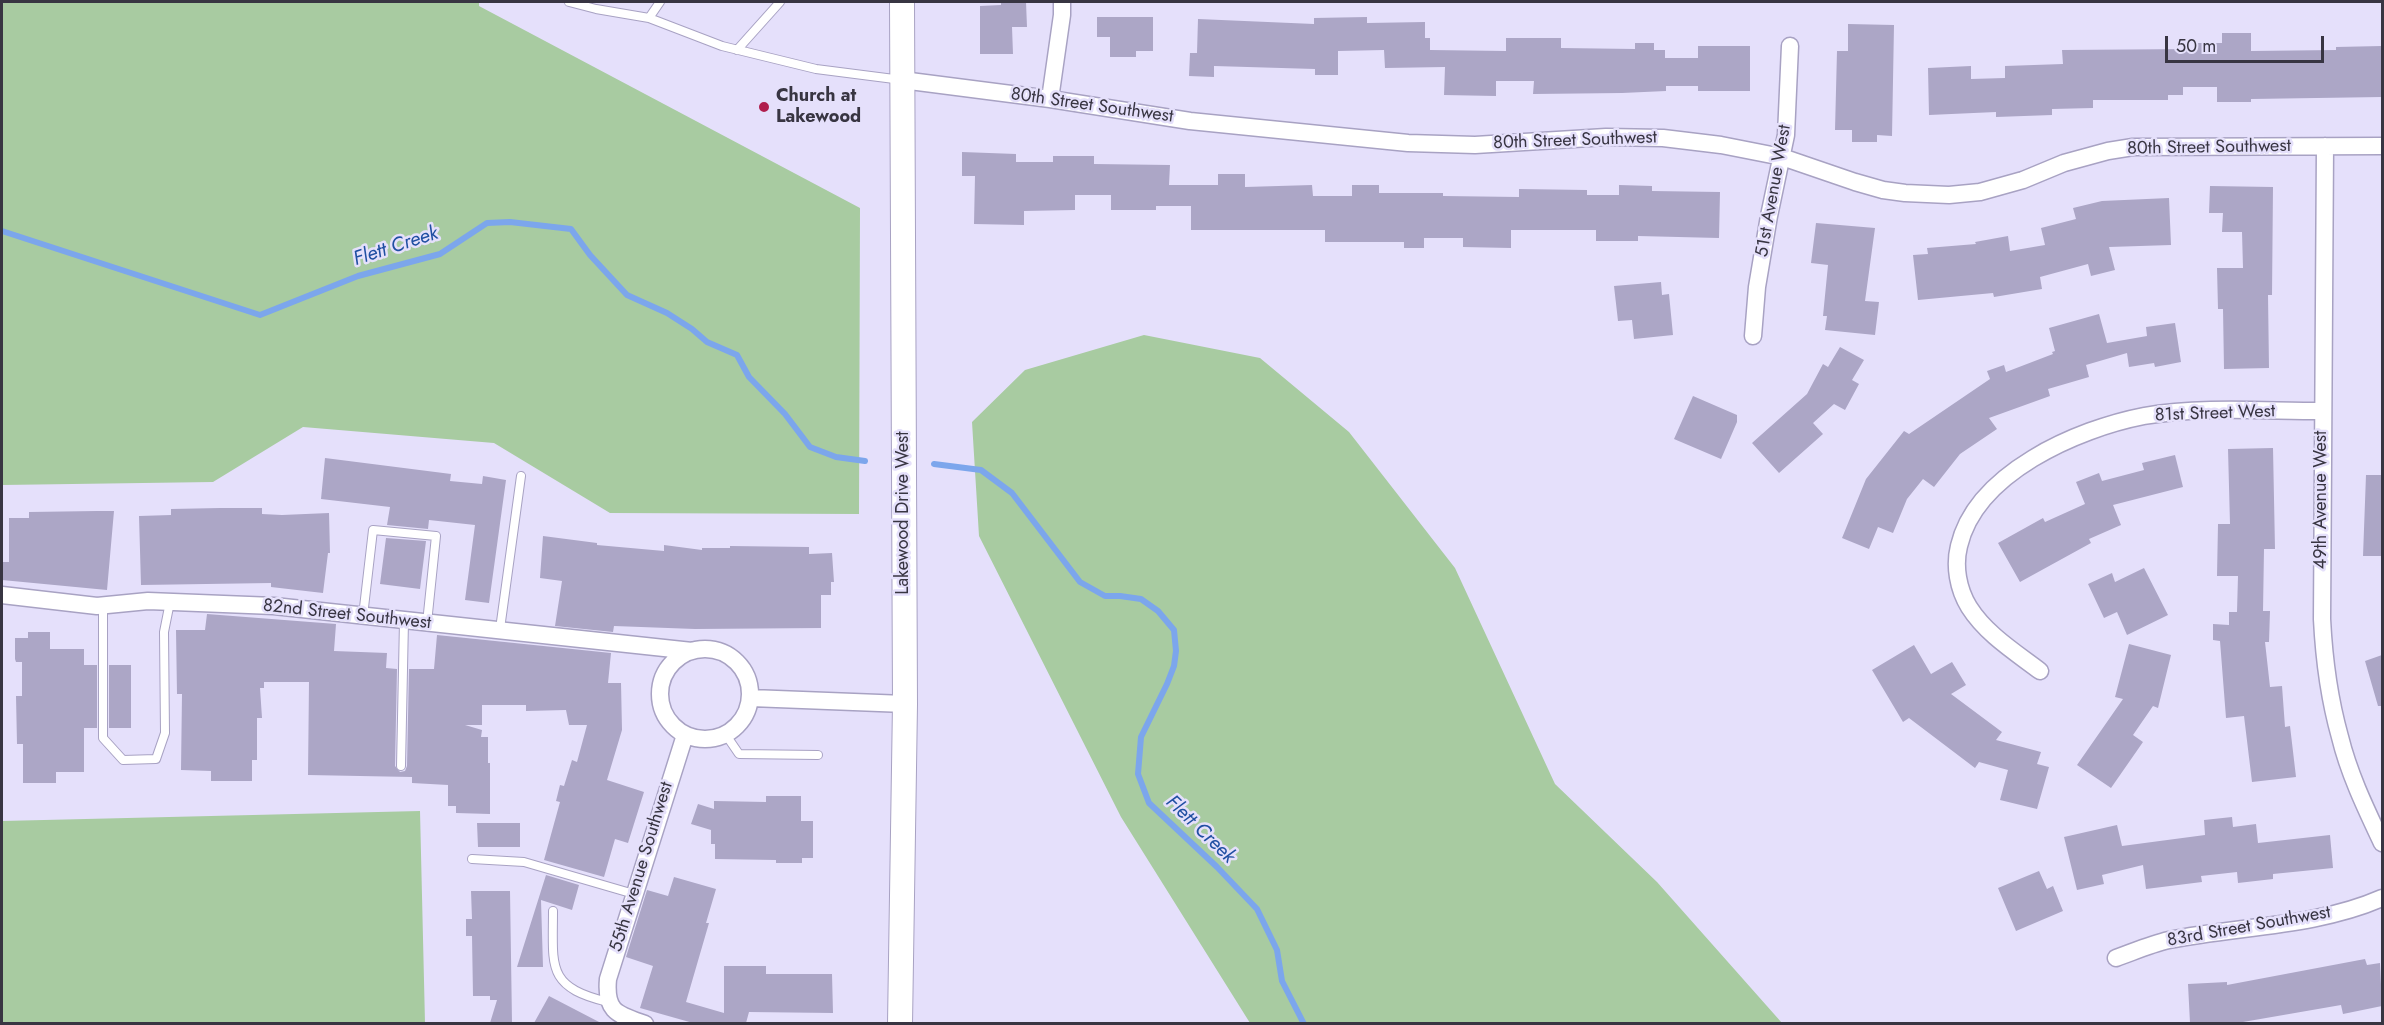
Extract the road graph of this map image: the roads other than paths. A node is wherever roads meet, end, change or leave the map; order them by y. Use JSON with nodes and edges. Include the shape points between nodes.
{"nodes":[{"id":1,"x":569,"y":2,"type":"edge"},
{"id":2,"x":660,"y":2,"type":"edge"},
{"id":3,"x":780,"y":2,"type":"edge"},
{"id":4,"x":902,"y":2,"type":"edge"},
{"id":5,"x":1062,"y":2,"type":"edge"},
{"id":6,"x":649,"y":18,"type":"junction"},
{"id":7,"x":1790,"y":46,"type":"dead end"},
{"id":8,"x":737,"y":50,"type":"junction"},
{"id":9,"x":902,"y":80,"type":"junction"},
{"id":10,"x":1050,"y":99,"type":"junction"},
{"id":11,"x":2325,"y":146,"type":"junction"},
{"id":12,"x":2382,"y":146,"type":"edge"},
{"id":13,"x":1782,"y":157,"type":"junction"},
{"id":14,"x":1753,"y":336,"type":"dead end"},
{"id":15,"x":2322,"y":411,"type":"junction"},
{"id":16,"x":520,"y":476,"type":"dead end"},
{"id":17,"x":2,"y":595,"type":"edge"},
{"id":18,"x":170,"y":602,"type":"junction"},
{"id":19,"x":103,"y":605,"type":"junction"},
{"id":20,"x":363,"y":616,"type":"junction"},
{"id":21,"x":404,"y":621,"type":"junction"},
{"id":22,"x":427,"y":624,"type":"junction"},
{"id":23,"x":500,"y":629,"type":"junction"},
{"id":24,"x":692,"y":651,"type":"junction"},
{"id":25,"x":2040,"y":671,"type":"dead end"},
{"id":26,"x":751,"y":698,"type":"junction"},
{"id":27,"x":905,"y":704,"type":"junction"},
{"id":28,"x":685,"y":735,"type":"junction"},
{"id":29,"x":726,"y":735,"type":"junction"},
{"id":30,"x":818,"y":755,"type":"dead end"},
{"id":31,"x":401,"y":766,"type":"dead end"},
{"id":32,"x":2382,"y":843,"type":"edge"},
{"id":33,"x":472,"y":859,"type":"dead end"},
{"id":34,"x":634,"y":894,"type":"junction"},
{"id":35,"x":2382,"y":897,"type":"edge"},
{"id":36,"x":553,"y":912,"type":"dead end"},
{"id":37,"x":2116,"y":958,"type":"dead end"},
{"id":38,"x":608,"y":1002,"type":"junction"},
{"id":39,"x":645,"y":1023,"type":"edge"},
{"id":40,"x":900,"y":1023,"type":"edge"}],
"edges":[{"from":1,"to":6,"type":"lane"},
{"from":2,"to":6,"type":"lane"},
{"from":3,"to":8,"type":"lane"},
{"from":4,"to":9,"type":"main road","name":"Lakewood Drive West"},
{"from":5,"to":10,"type":"street"},
{"from":6,"to":8,"type":"lane"},
{"from":7,"to":13,"type":"street","name":"51st Avenue West"},
{"from":8,"to":9,"type":"lane","via":[[816,69]]},
{"from":9,"to":10,"type":"street","name":"80th Street Southwest"},
{"from":9,"to":27,"type":"main road","name":"Lakewood Drive West"},
{"from":10,"to":13,"type":"street","name":"80th Street Southwest","via":[[1190,121],[1408,143],[1475,145],[1606,137],[1663,138]]},
{"from":11,"to":12,"type":"street","name":"80th Street Southwest"},
{"from":11,"to":13,"type":"street","name":"80th Street Southwest","via":[[2125,148],[2064,163],[2003,187],[1949,195],[1883,190]]},
{"from":11,"to":15,"type":"street","name":"49th Avenue West"},
{"from":13,"to":14,"type":"street","name":"51st Avenue West","via":[[1757,287]]},
{"from":15,"to":25,"type":"street","name":"81st Street West","via":[[2180,411],[2143,417],[2100,428],[2058,446],[1995,486],[1963,528],[1957,561],[1961,587],[1979,621]]},
{"from":15,"to":32,"type":"street","name":"49th Avenue West","via":[[2325,664],[2352,776]]},
{"from":16,"to":23,"type":"lane"},
{"from":17,"to":19,"type":"street","name":"82nd Street Southwest"},
{"from":18,"to":19,"type":"street","name":"82nd Street Southwest"},
{"from":18,"to":19,"type":"lane","via":[[164,632],[165,733],[156,759],[123,760],[104,738]]},
{"from":18,"to":20,"type":"street","name":"82nd Street Southwest","via":[[274,606]]},
{"from":20,"to":21,"type":"street","name":"82nd Street Southwest"},
{"from":20,"to":22,"type":"lane","via":[[373,530],[436,536]]},
{"from":21,"to":22,"type":"street","name":"82nd Street Southwest"},
{"from":21,"to":31,"type":"lane"},
{"from":22,"to":23,"type":"street","name":"82nd Street Southwest"},
{"from":23,"to":24,"type":"street","name":"82nd Street Southwest"},
{"from":24,"to":26,"type":"street","via":[[714,650],[734,659],[750,683]]},
{"from":24,"to":28,"type":"street","via":[[678,658],[661,683],[664,713],[672,726]]},
{"from":26,"to":27,"type":"street"},
{"from":26,"to":29,"type":"street","via":[[747,713]]},
{"from":27,"to":40,"type":"main road","name":"Lakewood Drive West"},
{"from":28,"to":29,"type":"street","via":[[698,739]]},
{"from":28,"to":34,"type":"street","name":"55th Avenue Southwest"},
{"from":29,"to":30,"type":"lane","via":[[739,754]]},
{"from":33,"to":34,"type":"lane","via":[[524,862]]},
{"from":34,"to":38,"type":"street","name":"55th Avenue Southwest","via":[[608,979]]},
{"from":35,"to":37,"type":"street","name":"83rd Street Southwest","via":[[2313,917],[2166,941]]},
{"from":36,"to":38,"type":"lane","via":[[553,960],[557,975],[585,996]]},
{"from":38,"to":39,"type":"street","via":[[621,1016]]}]}
